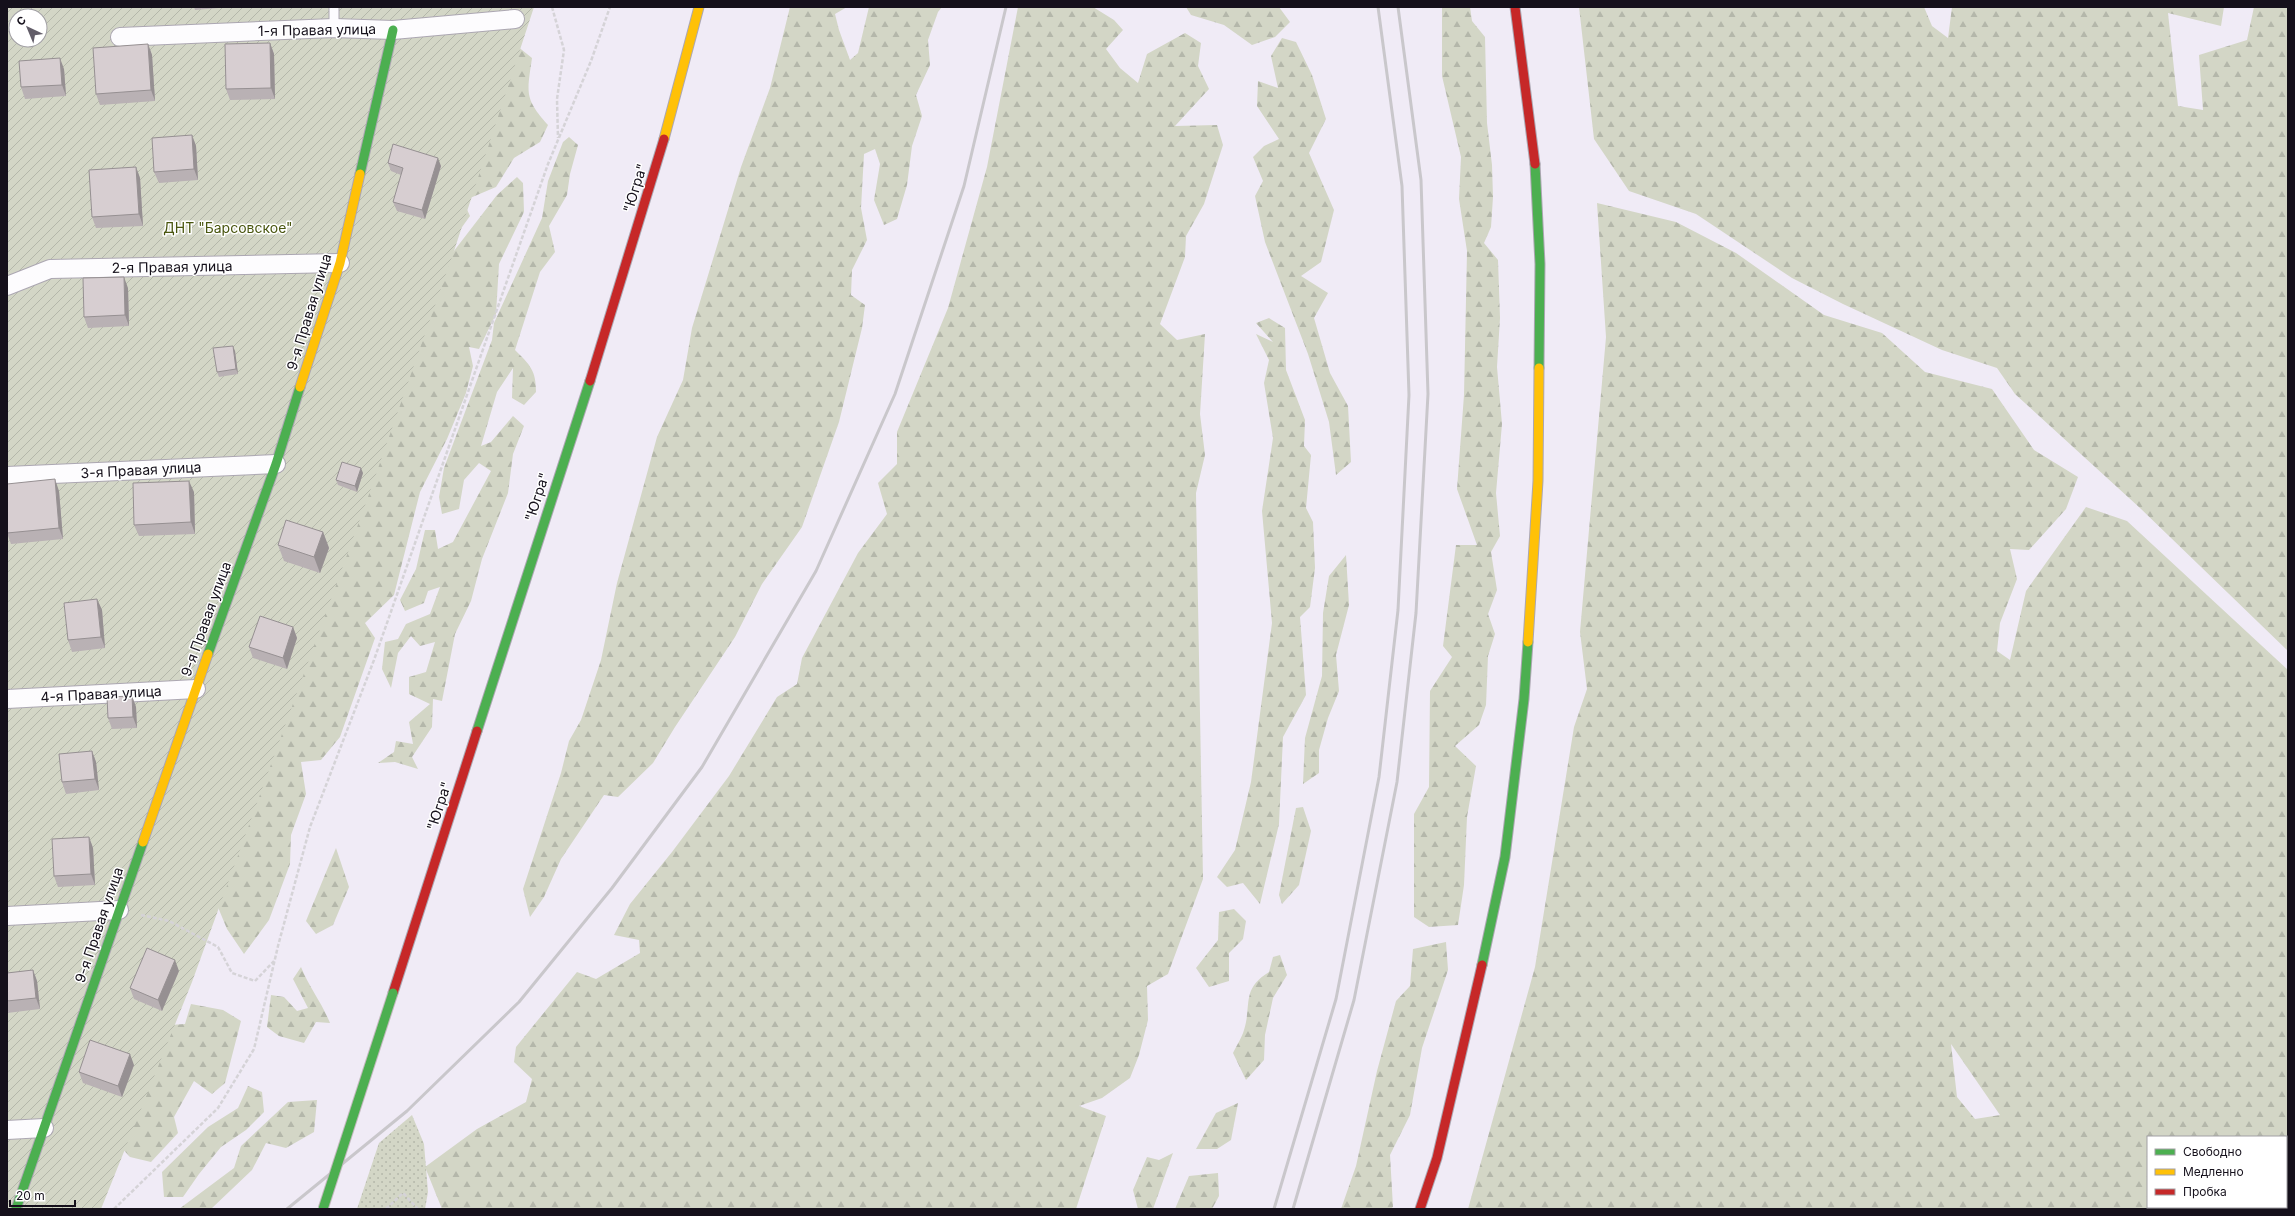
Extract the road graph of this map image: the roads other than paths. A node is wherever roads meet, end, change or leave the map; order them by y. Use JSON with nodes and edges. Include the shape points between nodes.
{"nodes":[{"id":1,"x":334,"y":7,"type":"edge"},
{"id":2,"x":699,"y":7,"type":"edge"},
{"id":3,"x":1515,"y":7,"type":"edge"},
{"id":4,"x":514,"y":19,"type":"dead end"},
{"id":5,"x":334,"y":28,"type":"junction"},
{"id":6,"x":393,"y":30,"type":"junction"},
{"id":7,"x":120,"y":36,"type":"dead end"},
{"id":8,"x":340,"y":263,"type":"junction"},
{"id":9,"x":7,"y":286,"type":"edge"},
{"id":10,"x":276,"y":464,"type":"junction"},
{"id":11,"x":7,"y":476,"type":"edge"},
{"id":12,"x":196,"y":689,"type":"junction"},
{"id":13,"x":7,"y":699,"type":"edge"},
{"id":14,"x":119,"y":910,"type":"junction"},
{"id":15,"x":7,"y":916,"type":"edge"},
{"id":16,"x":44,"y":1128,"type":"junction"},
{"id":17,"x":7,"y":1130,"type":"edge"},
{"id":18,"x":16,"y":1209,"type":"edge"},
{"id":19,"x":323,"y":1209,"type":"edge"},
{"id":20,"x":1420,"y":1209,"type":"edge"}],
"edges":[{"from":1,"to":5,"type":"lane"},
{"from":2,"to":19,"type":"main road","name":"\"Югра\"","bridge":true,"via":[[663,143],[613,308]]},
{"from":3,"to":20,"type":"main road","via":[[1535,165],[1540,264],[1538,481],[1524,699],[1503,865],[1472,1014],[1437,1158]]},
{"from":4,"to":6,"type":"street","name":"1-я Правая улица"},
{"from":5,"to":6,"type":"street","name":"1-я Правая улица"},
{"from":5,"to":7,"type":"street","name":"1-я Правая улица"},
{"from":6,"to":8,"type":"main road","name":"9-я Правая улица"},
{"from":8,"to":9,"type":"street","name":"2-я Правая улица","via":[[50,269]]},
{"from":8,"to":10,"type":"main road","name":"9-я Правая улица"},
{"from":10,"to":11,"type":"street","name":"3-я Правая улица"},
{"from":10,"to":12,"type":"main road","name":"9-я Правая улица"},
{"from":12,"to":13,"type":"street","name":"4-я Правая улица"},
{"from":12,"to":14,"type":"main road","name":"9-я Правая улица"},
{"from":14,"to":15,"type":"street"},
{"from":14,"to":16,"type":"main road","name":"9-я Правая улица"},
{"from":16,"to":17,"type":"street"},
{"from":16,"to":18,"type":"main road","name":"9-я Правая улица"}]}
